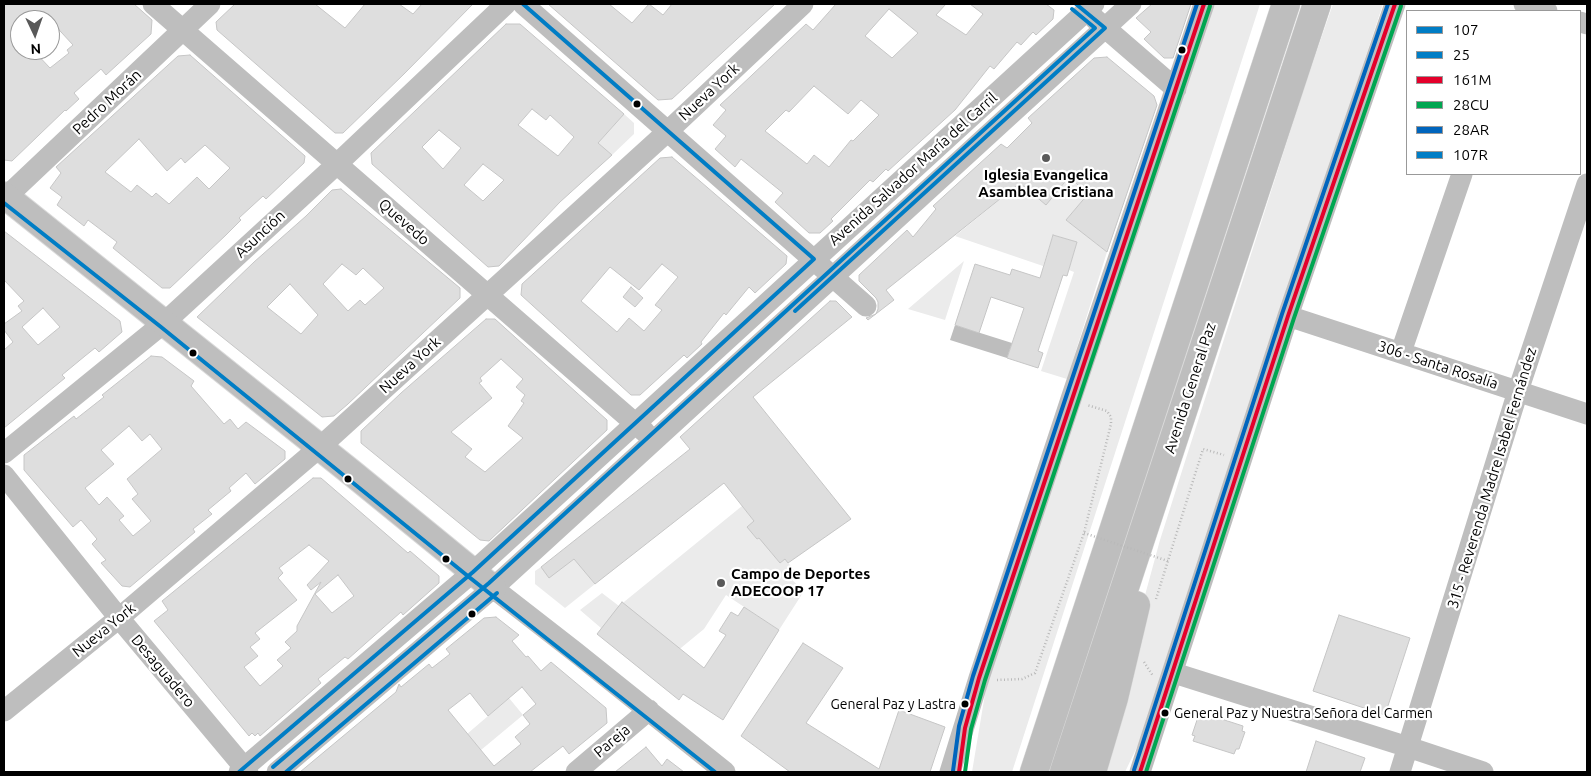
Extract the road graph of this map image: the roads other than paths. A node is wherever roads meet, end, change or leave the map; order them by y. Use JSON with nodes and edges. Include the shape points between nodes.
{"nodes":[{"id":1,"x":153,"y":4,"type":"edge"},
{"id":2,"x":210,"y":4,"type":"edge"},
{"id":3,"x":506,"y":4,"type":"edge"},
{"id":4,"x":523,"y":4,"type":"edge"},
{"id":5,"x":803,"y":4,"type":"edge"},
{"id":6,"x":1131,"y":4,"type":"edge"},
{"id":7,"x":1204,"y":4,"type":"edge"},
{"id":8,"x":1286,"y":4,"type":"edge"},
{"id":9,"x":1317,"y":4,"type":"edge"},
{"id":10,"x":1396,"y":4,"type":"edge"},
{"id":11,"x":1524,"y":4,"type":"edge"},
{"id":12,"x":1085,"y":6,"type":"edge"},
{"id":13,"x":1544,"y":10,"type":"edge"},
{"id":14,"x":1105,"y":28,"type":"junction"},
{"id":15,"x":183,"y":30,"type":"junction"},
{"id":16,"x":1176,"y":89,"type":"junction"},
{"id":17,"x":667,"y":132,"type":"junction"},
{"id":18,"x":337,"y":164,"type":"junction"},
{"id":19,"x":1462,"y":175,"type":"edge"},
{"id":20,"x":1587,"y":184,"type":"edge"},
{"id":21,"x":5,"y":197,"type":"edge"},
{"id":22,"x":814,"y":260,"type":"junction"},
{"id":23,"x":833,"y":277,"type":"junction"},
{"id":24,"x":488,"y":294,"type":"junction"},
{"id":25,"x":866,"y":306,"type":"dead end"},
{"id":26,"x":1288,"y":316,"type":"junction"},
{"id":27,"x":165,"y":322,"type":"junction"},
{"id":28,"x":1401,"y":352,"type":"junction"},
{"id":29,"x":1518,"y":391,"type":"junction"},
{"id":30,"x":1587,"y":414,"type":"edge"},
{"id":31,"x":635,"y":423,"type":"junction"},
{"id":32,"x":655,"y":440,"type":"junction"},
{"id":33,"x":320,"y":447,"type":"junction"},
{"id":34,"x":4,"y":453,"type":"edge"},
{"id":35,"x":1163,"y":471,"type":"junction"},
{"id":36,"x":4,"y":475,"type":"edge"},
{"id":37,"x":473,"y":572,"type":"junction"},
{"id":38,"x":493,"y":588,"type":"junction"},
{"id":39,"x":119,"y":618,"type":"junction"},
{"id":40,"x":1170,"y":682,"type":"junction"},
{"id":41,"x":649,"y":710,"type":"junction"},
{"id":42,"x":4,"y":711,"type":"edge"},
{"id":43,"x":965,"y":728,"type":"junction"},
{"id":44,"x":1408,"y":747,"type":"junction"},
{"id":45,"x":244,"y":771,"type":"edge"},
{"id":46,"x":277,"y":772,"type":"edge"},
{"id":47,"x":576,"y":772,"type":"edge"},
{"id":48,"x":725,"y":772,"type":"edge"},
{"id":49,"x":950,"y":772,"type":"edge"},
{"id":50,"x":959,"y":772,"type":"edge"},
{"id":51,"x":1034,"y":772,"type":"edge"},
{"id":52,"x":1064,"y":772,"type":"edge"},
{"id":53,"x":1092,"y":772,"type":"edge"},
{"id":54,"x":1140,"y":772,"type":"edge"},
{"id":55,"x":1400,"y":772,"type":"edge"},
{"id":56,"x":1483,"y":772,"type":"edge"}],
"edges":[{"from":1,"to":15,"type":"street","name":"Quevedo"},
{"from":2,"to":15,"type":"street","name":"Pedro Morán"},
{"from":3,"to":18,"type":"street","name":"Asunción"},
{"from":4,"to":17,"type":"street"},
{"from":5,"to":17,"type":"street","name":"Nueva York"},
{"from":6,"to":14,"type":"street","name":"Avenida Salvador María del Carril"},
{"from":7,"to":16,"type":"street"},
{"from":8,"to":51,"type":"highway","name":"Avenida General Paz"},
{"from":9,"to":35,"type":"highway","name":"Avenida General Paz"},
{"from":10,"to":26,"type":"street"},
{"from":11,"to":13,"type":"street"},
{"from":12,"to":14,"type":"street"},
{"from":12,"to":22,"type":"street","name":"Avenida Salvador María del Carril"},
{"from":14,"to":16,"type":"street"},
{"from":14,"to":23,"type":"street","name":"Avenida Salvador María del Carril"},
{"from":15,"to":18,"type":"street","name":"Quevedo"},
{"from":15,"to":21,"type":"street","name":"Pedro Morán"},
{"from":16,"to":43,"type":"street"},
{"from":17,"to":22,"type":"street"},
{"from":17,"to":24,"type":"street","name":"Nueva York"},
{"from":18,"to":24,"type":"street","name":"Quevedo"},
{"from":18,"to":27,"type":"street","name":"Asunción"},
{"from":19,"to":28,"type":"street"},
{"from":20,"to":29,"type":"street","name":"315 - Reverenda Madre Isabel Fernández"},
{"from":21,"to":27,"type":"main road"},
{"from":22,"to":23,"type":"street"},
{"from":22,"to":31,"type":"street","name":"Avenida Salvador María del Carril"},
{"from":23,"to":25,"type":"street"},
{"from":23,"to":32,"type":"street","name":"Avenida Salvador María del Carril"},
{"from":24,"to":31,"type":"street","name":"Quevedo"},
{"from":24,"to":33,"type":"street","name":"Nueva York"},
{"from":26,"to":28,"type":"street","name":"306 - Santa Rosalía"},
{"from":26,"to":40,"type":"street"},
{"from":27,"to":33,"type":"main road"},
{"from":27,"to":34,"type":"street","name":"Asunción"},
{"from":28,"to":29,"type":"street","name":"306 - Santa Rosalía"},
{"from":29,"to":30,"type":"street","name":"306 - Santa Rosalía"},
{"from":29,"to":44,"type":"street","name":"315 - Reverenda Madre Isabel Fernández"},
{"from":31,"to":32,"type":"street","name":"Quevedo"},
{"from":31,"to":37,"type":"street","name":"Avenida Salvador María del Carril"},
{"from":32,"to":38,"type":"street","name":"Avenida Salvador María del Carril"},
{"from":33,"to":37,"type":"main road"},
{"from":33,"to":39,"type":"street","name":"Nueva York"},
{"from":35,"to":52,"type":"highway","name":"Avenida General Paz"},
{"from":35,"to":53,"type":"highway","via":[[1114,698]]},
{"from":36,"to":39,"type":"street","name":"Desaguadero"},
{"from":37,"to":38,"type":"main road"},
{"from":37,"to":45,"type":"street","name":"Avenida Salvador María del Carril"},
{"from":38,"to":41,"type":"street"},
{"from":38,"to":46,"type":"street","name":"Avenida Salvador María del Carril"},
{"from":39,"to":42,"type":"street","name":"Nueva York"},
{"from":39,"to":45,"type":"street","name":"Desaguadero"},
{"from":40,"to":44,"type":"street"},
{"from":40,"to":54,"type":"street"},
{"from":41,"to":47,"type":"street","name":"Pareja"},
{"from":41,"to":48,"type":"street"},
{"from":43,"to":49,"type":"street"},
{"from":43,"to":50,"type":"street"},
{"from":44,"to":55,"type":"street","name":"315 - Reverenda Madre Isabel Fernández"},
{"from":44,"to":56,"type":"street"}]}
